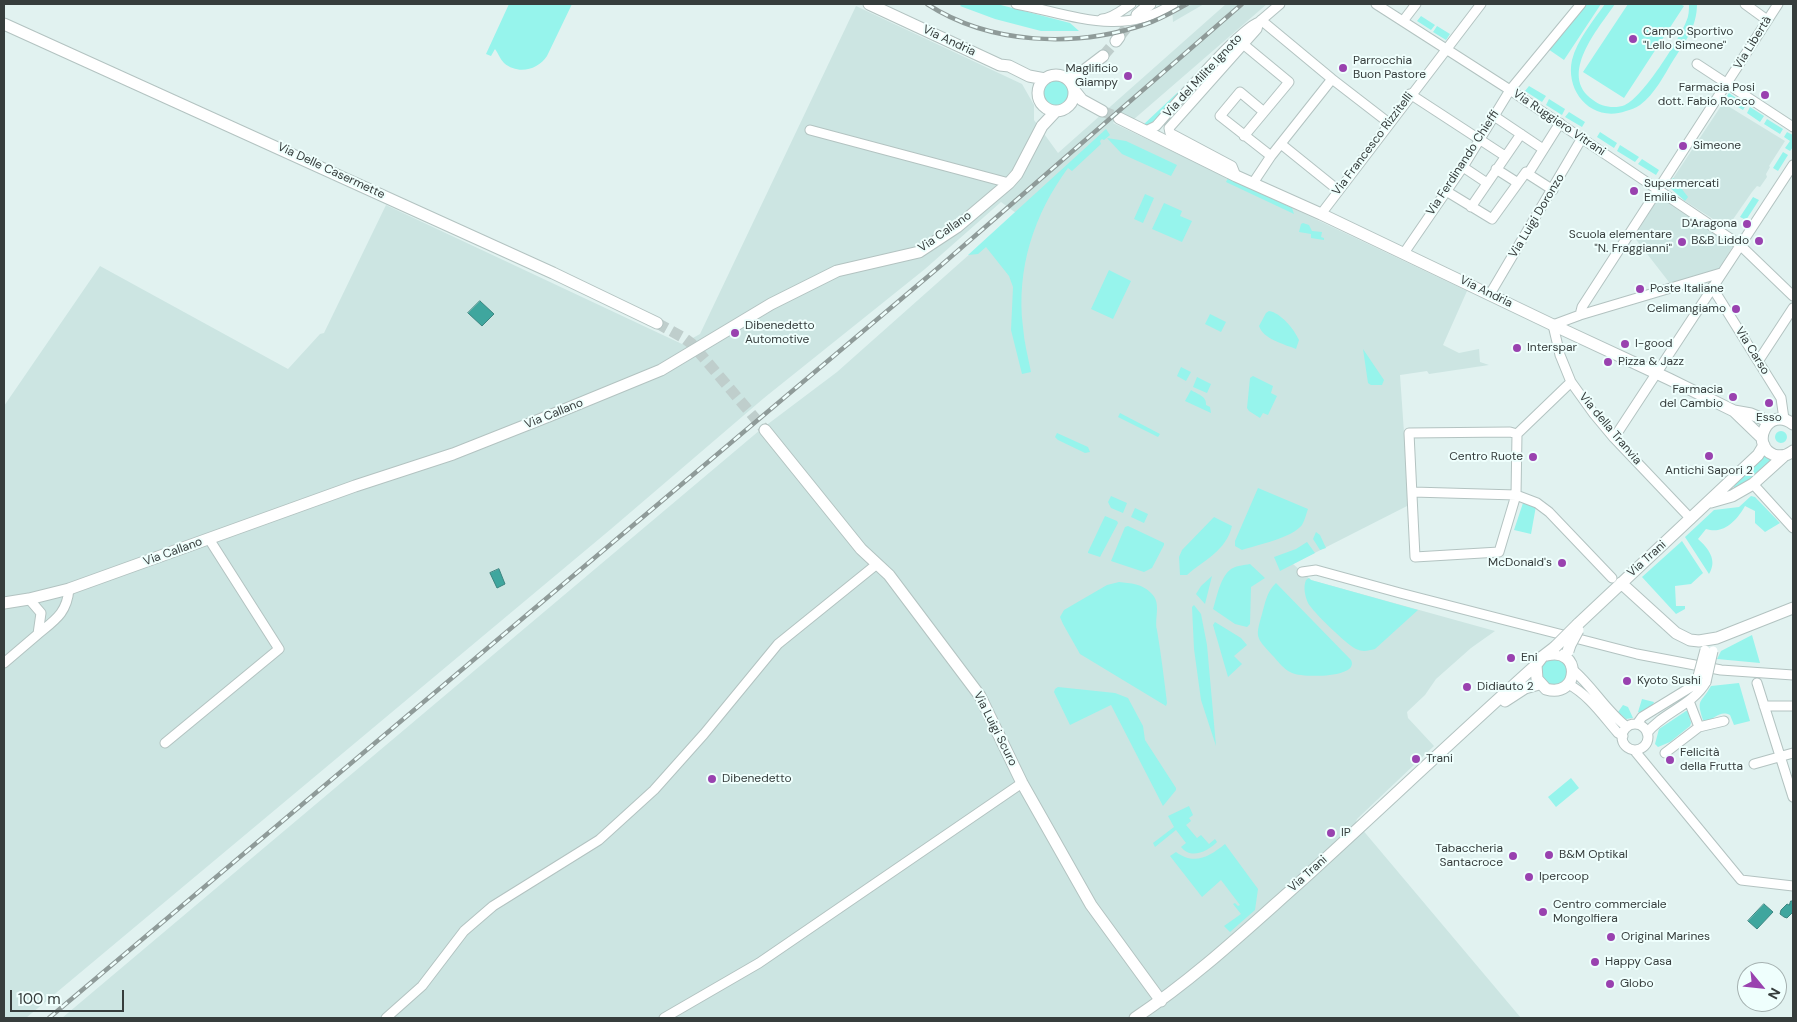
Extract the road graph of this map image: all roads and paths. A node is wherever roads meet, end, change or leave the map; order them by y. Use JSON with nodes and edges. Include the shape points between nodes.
{"nodes":[{"id":1,"x":869,"y":4,"type":"edge"},
{"id":2,"x":1016,"y":4,"type":"edge"},
{"id":3,"x":1131,"y":4,"type":"edge"},
{"id":4,"x":1150,"y":4,"type":"edge"},
{"id":5,"x":1173,"y":4,"type":"edge"},
{"id":6,"x":1280,"y":4,"type":"edge"},
{"id":7,"x":1376,"y":4,"type":"edge"},
{"id":8,"x":1416,"y":4,"type":"edge"},
{"id":9,"x":1481,"y":4,"type":"edge"},
{"id":10,"x":1581,"y":4,"type":"edge"},
{"id":11,"x":1745,"y":4,"type":"edge"},
{"id":12,"x":1778,"y":4,"type":"edge"},
{"id":13,"x":1032,"y":5,"type":"edge"},
{"id":14,"x":1137,"y":15,"type":"tunnel mouth"},
{"id":15,"x":1089,"y":20,"type":"junction"},
{"id":16,"x":1767,"y":20,"type":"junction"},
{"id":17,"x":1260,"y":21,"type":"junction"},
{"id":18,"x":1403,"y":21,"type":"junction"},
{"id":19,"x":4,"y":24,"type":"edge"},
{"id":20,"x":1243,"y":44,"type":"junction"},
{"id":21,"x":1447,"y":48,"type":"junction"},
{"id":22,"x":1102,"y":56,"type":"tunnel mouth"},
{"id":23,"x":1698,"y":64,"type":"dead end"},
{"id":24,"x":1332,"y":79,"type":"junction"},
{"id":25,"x":1727,"y":83,"type":"junction"},
{"id":26,"x":1042,"y":84,"type":"junction"},
{"id":27,"x":1070,"y":85,"type":"junction"},
{"id":28,"x":1510,"y":90,"type":"junction"},
{"id":29,"x":1410,"y":94,"type":"junction"},
{"id":30,"x":1041,"y":103,"type":"junction"},
{"id":31,"x":1069,"y":105,"type":"junction"},
{"id":32,"x":1091,"y":106,"type":"junction"},
{"id":33,"x":1056,"y":111,"type":"junction"},
{"id":34,"x":1102,"y":111,"type":"tunnel mouth"},
{"id":35,"x":1264,"y":112,"type":"junction"},
{"id":36,"x":1494,"y":116,"type":"junction"},
{"id":37,"x":1119,"y":118,"type":"tunnel mouth"},
{"id":38,"x":1390,"y":123,"type":"junction"},
{"id":39,"x":1560,"y":123,"type":"junction"},
{"id":40,"x":1042,"y":126,"type":"junction"},
{"id":41,"x":1793,"y":126,"type":"edge"},
{"id":42,"x":810,"y":130,"type":"dead end"},
{"id":43,"x":1146,"y":131,"type":"junction"},
{"id":44,"x":1170,"y":133,"type":"joint"},
{"id":45,"x":1521,"y":134,"type":"junction"},
{"id":46,"x":1244,"y":136,"type":"junction"},
{"id":47,"x":1480,"y":138,"type":"junction"},
{"id":48,"x":1582,"y":138,"type":"junction"},
{"id":49,"x":1281,"y":144,"type":"junction"},
{"id":50,"x":1543,"y":149,"type":"junction"},
{"id":51,"x":1271,"y":156,"type":"junction"},
{"id":52,"x":1505,"y":156,"type":"junction"},
{"id":53,"x":1793,"y":164,"type":"edge"},
{"id":54,"x":1463,"y":167,"type":"junction"},
{"id":55,"x":1496,"y":169,"type":"junction"},
{"id":56,"x":1528,"y":174,"type":"junction"},
{"id":57,"x":1236,"y":176,"type":"junction"},
{"id":58,"x":1009,"y":183,"type":"junction"},
{"id":59,"x":1253,"y":183,"type":"junction"},
{"id":60,"x":1487,"y":183,"type":"junction"},
{"id":61,"x":1518,"y":183,"type":"junction"},
{"id":62,"x":1657,"y":189,"type":"junction"},
{"id":63,"x":1338,"y":190,"type":"junction"},
{"id":64,"x":1553,"y":190,"type":"junction"},
{"id":65,"x":1446,"y":192,"type":"junction"},
{"id":66,"x":1472,"y":207,"type":"junction"},
{"id":67,"x":1321,"y":214,"type":"junction"},
{"id":68,"x":1740,"y":245,"type":"junction"},
{"id":69,"x":1404,"y":254,"type":"junction"},
{"id":70,"x":1721,"y":273,"type":"junction"},
{"id":71,"x":1712,"y":287,"type":"junction"},
{"id":72,"x":1490,"y":294,"type":"junction"},
{"id":73,"x":1793,"y":296,"type":"edge"},
{"id":74,"x":1793,"y":308,"type":"edge"},
{"id":75,"x":1580,"y":314,"type":"junction"},
{"id":76,"x":657,"y":323,"type":"tunnel mouth"},
{"id":77,"x":1553,"y":325,"type":"junction"},
{"id":78,"x":1758,"y":360,"type":"junction"},
{"id":79,"x":1657,"y":373,"type":"junction"},
{"id":80,"x":1571,"y":382,"type":"junction"},
{"id":81,"x":1734,"y":411,"type":"junction"},
{"id":82,"x":1770,"y":422,"type":"junction"},
{"id":83,"x":1791,"y":422,"type":"edge"},
{"id":84,"x":765,"y":430,"type":"tunnel mouth"},
{"id":85,"x":1517,"y":434,"type":"junction"},
{"id":86,"x":1614,"y":438,"type":"junction"},
{"id":87,"x":1763,"y":442,"type":"junction"},
{"id":88,"x":1789,"y":453,"type":"edge"},
{"id":89,"x":1753,"y":484,"type":"junction"},
{"id":90,"x":1413,"y":492,"type":"junction"},
{"id":91,"x":1516,"y":495,"type":"junction"},
{"id":92,"x":1709,"y":503,"type":"junction"},
{"id":93,"x":1692,"y":519,"type":"junction"},
{"id":94,"x":1793,"y":528,"type":"edge"},
{"id":95,"x":209,"y":539,"type":"junction"},
{"id":96,"x":877,"y":564,"type":"junction"},
{"id":97,"x":1302,"y":572,"type":"dead end"},
{"id":98,"x":1617,"y":581,"type":"junction"},
{"id":99,"x":69,"y":589,"type":"junction"},
{"id":100,"x":29,"y":599,"type":"junction"},
{"id":101,"x":4,"y":603,"type":"edge"},
{"id":102,"x":1793,"y":608,"type":"edge"},
{"id":103,"x":1582,"y":622,"type":"junction"},
{"id":104,"x":38,"y":634,"type":"junction"},
{"id":105,"x":1709,"y":645,"type":"junction"},
{"id":106,"x":1551,"y":651,"type":"junction"},
{"id":107,"x":1569,"y":660,"type":"junction"},
{"id":108,"x":4,"y":663,"type":"edge"},
{"id":109,"x":1536,"y":665,"type":"junction"},
{"id":110,"x":1793,"y":674,"type":"edge"},
{"id":111,"x":1701,"y":681,"type":"junction"},
{"id":112,"x":1539,"y":684,"type":"junction"},
{"id":113,"x":1568,"y":684,"type":"junction"},
{"id":114,"x":1757,"y":684,"type":"dead end"},
{"id":115,"x":1689,"y":701,"type":"junction"},
{"id":116,"x":1764,"y":706,"type":"junction"},
{"id":117,"x":1793,"y":706,"type":"edge"},
{"id":118,"x":1474,"y":721,"type":"junction"},
{"id":119,"x":1724,"y":721,"type":"dead end"},
{"id":120,"x":1637,"y":724,"type":"junction"},
{"id":121,"x":1698,"y":726,"type":"junction"},
{"id":122,"x":1625,"y":731,"type":"junction"},
{"id":123,"x":1647,"y":733,"type":"junction"},
{"id":124,"x":165,"y":743,"type":"dead end"},
{"id":125,"x":1634,"y":750,"type":"junction"},
{"id":126,"x":1665,"y":753,"type":"dead end"},
{"id":127,"x":1793,"y":753,"type":"edge"},
{"id":128,"x":1780,"y":757,"type":"junction"},
{"id":129,"x":1754,"y":764,"type":"dead end"},
{"id":130,"x":1022,"y":783,"type":"junction"},
{"id":131,"x":1793,"y":797,"type":"edge"},
{"id":132,"x":1793,"y":886,"type":"edge"},
{"id":133,"x":1161,"y":1001,"type":"junction"},
{"id":134,"x":386,"y":1018,"type":"edge"},
{"id":135,"x":664,"y":1018,"type":"edge"},
{"id":136,"x":1135,"y":1018,"type":"edge"}],
"edges":[{"from":1,"to":26,"type":"main road","name":"Via Andria"},
{"from":2,"to":13,"type":"street"},
{"from":3,"to":15,"type":"street","via":[[1108,18]]},
{"from":4,"to":14,"type":"main road"},
{"from":5,"to":15,"type":"street","via":[[1152,15],[1122,22]]},
{"from":6,"to":17,"type":"street","name":"Via del Milite Ignoto"},
{"from":7,"to":18,"type":"street","name":"Via Ruggiero Vitrani"},
{"from":8,"to":18,"type":"street"},
{"from":9,"to":21,"type":"street","name":"Via Francesco Rizzitelli"},
{"from":10,"to":28,"type":"street","name":"Via Ferdinando Chieffi"},
{"from":11,"to":16,"type":"street"},
{"from":12,"to":16,"type":"street","name":"Via Libertà"},
{"from":13,"to":15,"type":"street"},
{"from":16,"to":25,"type":"street","name":"Via Libertà"},
{"from":17,"to":20,"type":"street","name":"Via del Milite Ignoto"},
{"from":17,"to":24,"type":"street"},
{"from":17,"to":43,"type":"street","name":"Via del Milite Ignoto","via":[[1231,45],[1156,126]]},
{"from":18,"to":21,"type":"street","name":"Via Ruggiero Vitrani"},
{"from":19,"to":76,"type":"main road","name":"Via Delle Casermette","via":[[526,260]]},
{"from":20,"to":35,"type":"street","via":[[1289,82]]},
{"from":20,"to":44,"type":"street","name":"Via del Milite Ignoto","via":[[1173,122]]},
{"from":21,"to":28,"type":"street","name":"Via Ruggiero Vitrani"},
{"from":21,"to":29,"type":"street","name":"Via Francesco Rizzitelli"},
{"from":22,"to":27,"type":"main road"},
{"from":23,"to":25,"type":"street","name":"Via Libertà"},
{"from":24,"to":38,"type":"street"},
{"from":24,"to":49,"type":"street"},
{"from":25,"to":41,"type":"street"},
{"from":25,"to":62,"type":"street","name":"Via Libertà"},
{"from":26,"to":27,"type":"main road","via":[[1057,75]]},
{"from":26,"to":30,"type":"main road","via":[[1038,96]]},
{"from":27,"to":31,"type":"main road","via":[[1073,98]]},
{"from":27,"to":32,"type":"main road"},
{"from":28,"to":36,"type":"street","name":"Via Ferdinando Chieffi"},
{"from":28,"to":39,"type":"street","name":"Via Ruggiero Vitrani"},
{"from":29,"to":38,"type":"street","name":"Via Francesco Rizzitelli"},
{"from":29,"to":47,"type":"street"},
{"from":30,"to":33,"type":"main road"},
{"from":30,"to":40,"type":"main road"},
{"from":31,"to":32,"type":"main road"},
{"from":31,"to":33,"type":"main road"},
{"from":32,"to":34,"type":"main road"},
{"from":33,"to":40,"type":"main road","name":"Via Callano"},
{"from":35,"to":46,"type":"street"},
{"from":35,"to":46,"type":"street","via":[[1240,92],[1220,116]]},
{"from":36,"to":45,"type":"street"},
{"from":36,"to":47,"type":"street","name":"Via Ferdinando Chieffi"},
{"from":37,"to":43,"type":"main road","name":"Via Andria"},
{"from":38,"to":63,"type":"street","name":"Via Francesco Rizzitelli"},
{"from":39,"to":48,"type":"street","name":"Via Ruggiero Vitrani"},
{"from":39,"to":50,"type":"street"},
{"from":40,"to":58,"type":"main road","name":"Via Callano"},
{"from":42,"to":58,"type":"street"},
{"from":43,"to":57,"type":"main road","name":"Via Andria"},
{"from":44,"to":57,"type":"street","name":"Via Andria","via":[[1232,166]]},
{"from":45,"to":50,"type":"street"},
{"from":45,"to":52,"type":"street"},
{"from":46,"to":51,"type":"street"},
{"from":47,"to":52,"type":"street"},
{"from":47,"to":54,"type":"street","name":"Via Ferdinando Chieffi"},
{"from":48,"to":62,"type":"street","name":"Via Ruggiero Vitrani"},
{"from":48,"to":64,"type":"street","name":"Via Luigi Doronzo"},
{"from":49,"to":51,"type":"street"},
{"from":49,"to":63,"type":"street"},
{"from":50,"to":56,"type":"street"},
{"from":51,"to":59,"type":"street"},
{"from":52,"to":55,"type":"street"},
{"from":53,"to":68,"type":"street"},
{"from":54,"to":60,"type":"street"},
{"from":54,"to":65,"type":"street","name":"Via Ferdinando Chieffi"},
{"from":55,"to":60,"type":"street"},
{"from":55,"to":61,"type":"street"},
{"from":56,"to":61,"type":"street","via":[[1526,172]]},
{"from":56,"to":64,"type":"street"},
{"from":57,"to":59,"type":"main road","name":"Via Andria"},
{"from":58,"to":95,"type":"main road","name":"Via Callano","via":[[957,227],[920,252],[837,272],[771,304],[661,370],[453,454]]},
{"from":59,"to":67,"type":"main road","name":"Via Andria"},
{"from":60,"to":66,"type":"street"},
{"from":61,"to":66,"type":"street","via":[[1492,219]]},
{"from":62,"to":68,"type":"street","name":"Via Ruggiero Vitrani"},
{"from":62,"to":75,"type":"street","name":"Via Libertà"},
{"from":63,"to":67,"type":"street","name":"Via Francesco Rizzitelli"},
{"from":64,"to":72,"type":"street","name":"Via Luigi Doronzo"},
{"from":65,"to":66,"type":"street"},
{"from":65,"to":69,"type":"street","name":"Via Ferdinando Chieffi"},
{"from":67,"to":69,"type":"main road","name":"Via Andria"},
{"from":68,"to":70,"type":"street"},
{"from":68,"to":73,"type":"street","name":"Via Ruggiero Vitrani"},
{"from":69,"to":72,"type":"main road","name":"Via Andria"},
{"from":70,"to":71,"type":"street"},
{"from":70,"to":75,"type":"street"},
{"from":71,"to":78,"type":"street","name":"Via Carso"},
{"from":71,"to":79,"type":"street"},
{"from":72,"to":77,"type":"main road","name":"Via Andria"},
{"from":74,"to":78,"type":"street"},
{"from":75,"to":77,"type":"street"},
{"from":77,"to":79,"type":"main road","name":"Via Andria"},
{"from":77,"to":80,"type":"street","name":"Via della Tranvia"},
{"from":78,"to":83,"type":"street","name":"Via Carso"},
{"from":79,"to":81,"type":"main road","name":"Via Andria"},
{"from":79,"to":86,"type":"street"},
{"from":80,"to":85,"type":"street"},
{"from":80,"to":86,"type":"street","name":"Via della Tranvia"},
{"from":81,"to":82,"type":"main road","name":"Via Andria"},
{"from":81,"to":87,"type":"main road","name":"Via Andria"},
{"from":82,"to":83,"type":"main road"},
{"from":82,"to":87,"type":"main road","name":"Via Trani","via":[[1764,429]]},
{"from":84,"to":96,"type":"main road","name":"Via Luigi Scuro","via":[[861,549]]},
{"from":85,"to":90,"type":"street","via":[[1409,433]]},
{"from":85,"to":91,"type":"street"},
{"from":86,"to":93,"type":"street","name":"Via della Tranvia"},
{"from":87,"to":88,"type":"main road","name":"Via Andria","via":[[1772,454]]},
{"from":87,"to":92,"type":"main road","name":"Via Trani","via":[[1758,455]]},
{"from":88,"to":89,"type":"main road","name":"Via Trani"},
{"from":89,"to":92,"type":"main road","name":"Via Trani","via":[[1732,496]]},
{"from":89,"to":94,"type":"street"},
{"from":90,"to":91,"type":"street"},
{"from":90,"to":91,"type":"street","via":[[1415,557],[1499,552]]},
{"from":91,"to":98,"type":"street","via":[[1537,503],[1549,512]]},
{"from":92,"to":93,"type":"main road","name":"Via Trani"},
{"from":93,"to":98,"type":"main road","name":"Via Trani"},
{"from":95,"to":99,"type":"main road","name":"Via Callano"},
{"from":95,"to":124,"type":"street","via":[[278,649]]},
{"from":96,"to":130,"type":"main road","name":"Via Luigi Scuro","via":[[889,575],[980,696]]},
{"from":96,"to":134,"type":"street","via":[[778,644],[654,790],[600,840],[494,906],[464,931],[422,986]]},
{"from":97,"to":110,"type":"street","via":[[1316,570],[1637,654],[1721,670]]},
{"from":98,"to":103,"type":"main road","name":"Via Trani"},
{"from":98,"to":105,"type":"main road","via":[[1676,633]]},
{"from":99,"to":100,"type":"main road","name":"Via Callano"},
{"from":99,"to":104,"type":"street","via":[[66,607]]},
{"from":100,"to":101,"type":"main road","name":"Via Callano"},
{"from":100,"to":104,"type":"street","via":[[41,613]]},
{"from":102,"to":105,"type":"main road"},
{"from":103,"to":106,"type":"main road","name":"Via Trani","bridge":true},
{"from":103,"to":107,"type":"main road","name":"Via Trani","bridge":true,"via":[[1570,645]]},
{"from":104,"to":108,"type":"street"},
{"from":105,"to":111,"type":"street","bridge":true},
{"from":106,"to":107,"type":"main road"},
{"from":106,"to":109,"type":"main road","name":"Via Trani"},
{"from":107,"to":113,"type":"main road","name":"Via Trani","via":[[1571,680]]},
{"from":107,"to":122,"type":"street"},
{"from":109,"to":112,"type":"main road","via":[[1535,675]]},
{"from":109,"to":118,"type":"main road","name":"Via Trani"},
{"from":111,"to":115,"type":"street"},
{"from":111,"to":120,"type":"street","via":[[1642,717]]},
{"from":112,"to":113,"type":"main road","via":[[1551,691],[1560,690]]},
{"from":112,"to":118,"type":"main road","name":"Via Trani","via":[[1525,688]]},
{"from":113,"to":122,"type":"street","via":[[1578,689],[1618,733]]},
{"from":114,"to":116,"type":"street"},
{"from":115,"to":121,"type":"street"},
{"from":115,"to":123,"type":"street"},
{"from":116,"to":117,"type":"street"},
{"from":116,"to":128,"type":"street"},
{"from":118,"to":133,"type":"main road","name":"Via Trani","via":[[1223,952]]},
{"from":119,"to":121,"type":"street"},
{"from":120,"to":122,"type":"street"},
{"from":120,"to":123,"type":"street"},
{"from":121,"to":126,"type":"street"},
{"from":122,"to":125,"type":"street","via":[[1627,746]]},
{"from":123,"to":125,"type":"street","via":[[1645,745]]},
{"from":125,"to":132,"type":"street","via":[[1741,880]]},
{"from":127,"to":128,"type":"street"},
{"from":128,"to":129,"type":"street"},
{"from":128,"to":131,"type":"street"},
{"from":130,"to":133,"type":"main road","name":"Via Luigi Scuro","via":[[1091,905]]},
{"from":130,"to":135,"type":"street","via":[[759,963]]},
{"from":133,"to":136,"type":"main road","name":"Via Trani"}]}
